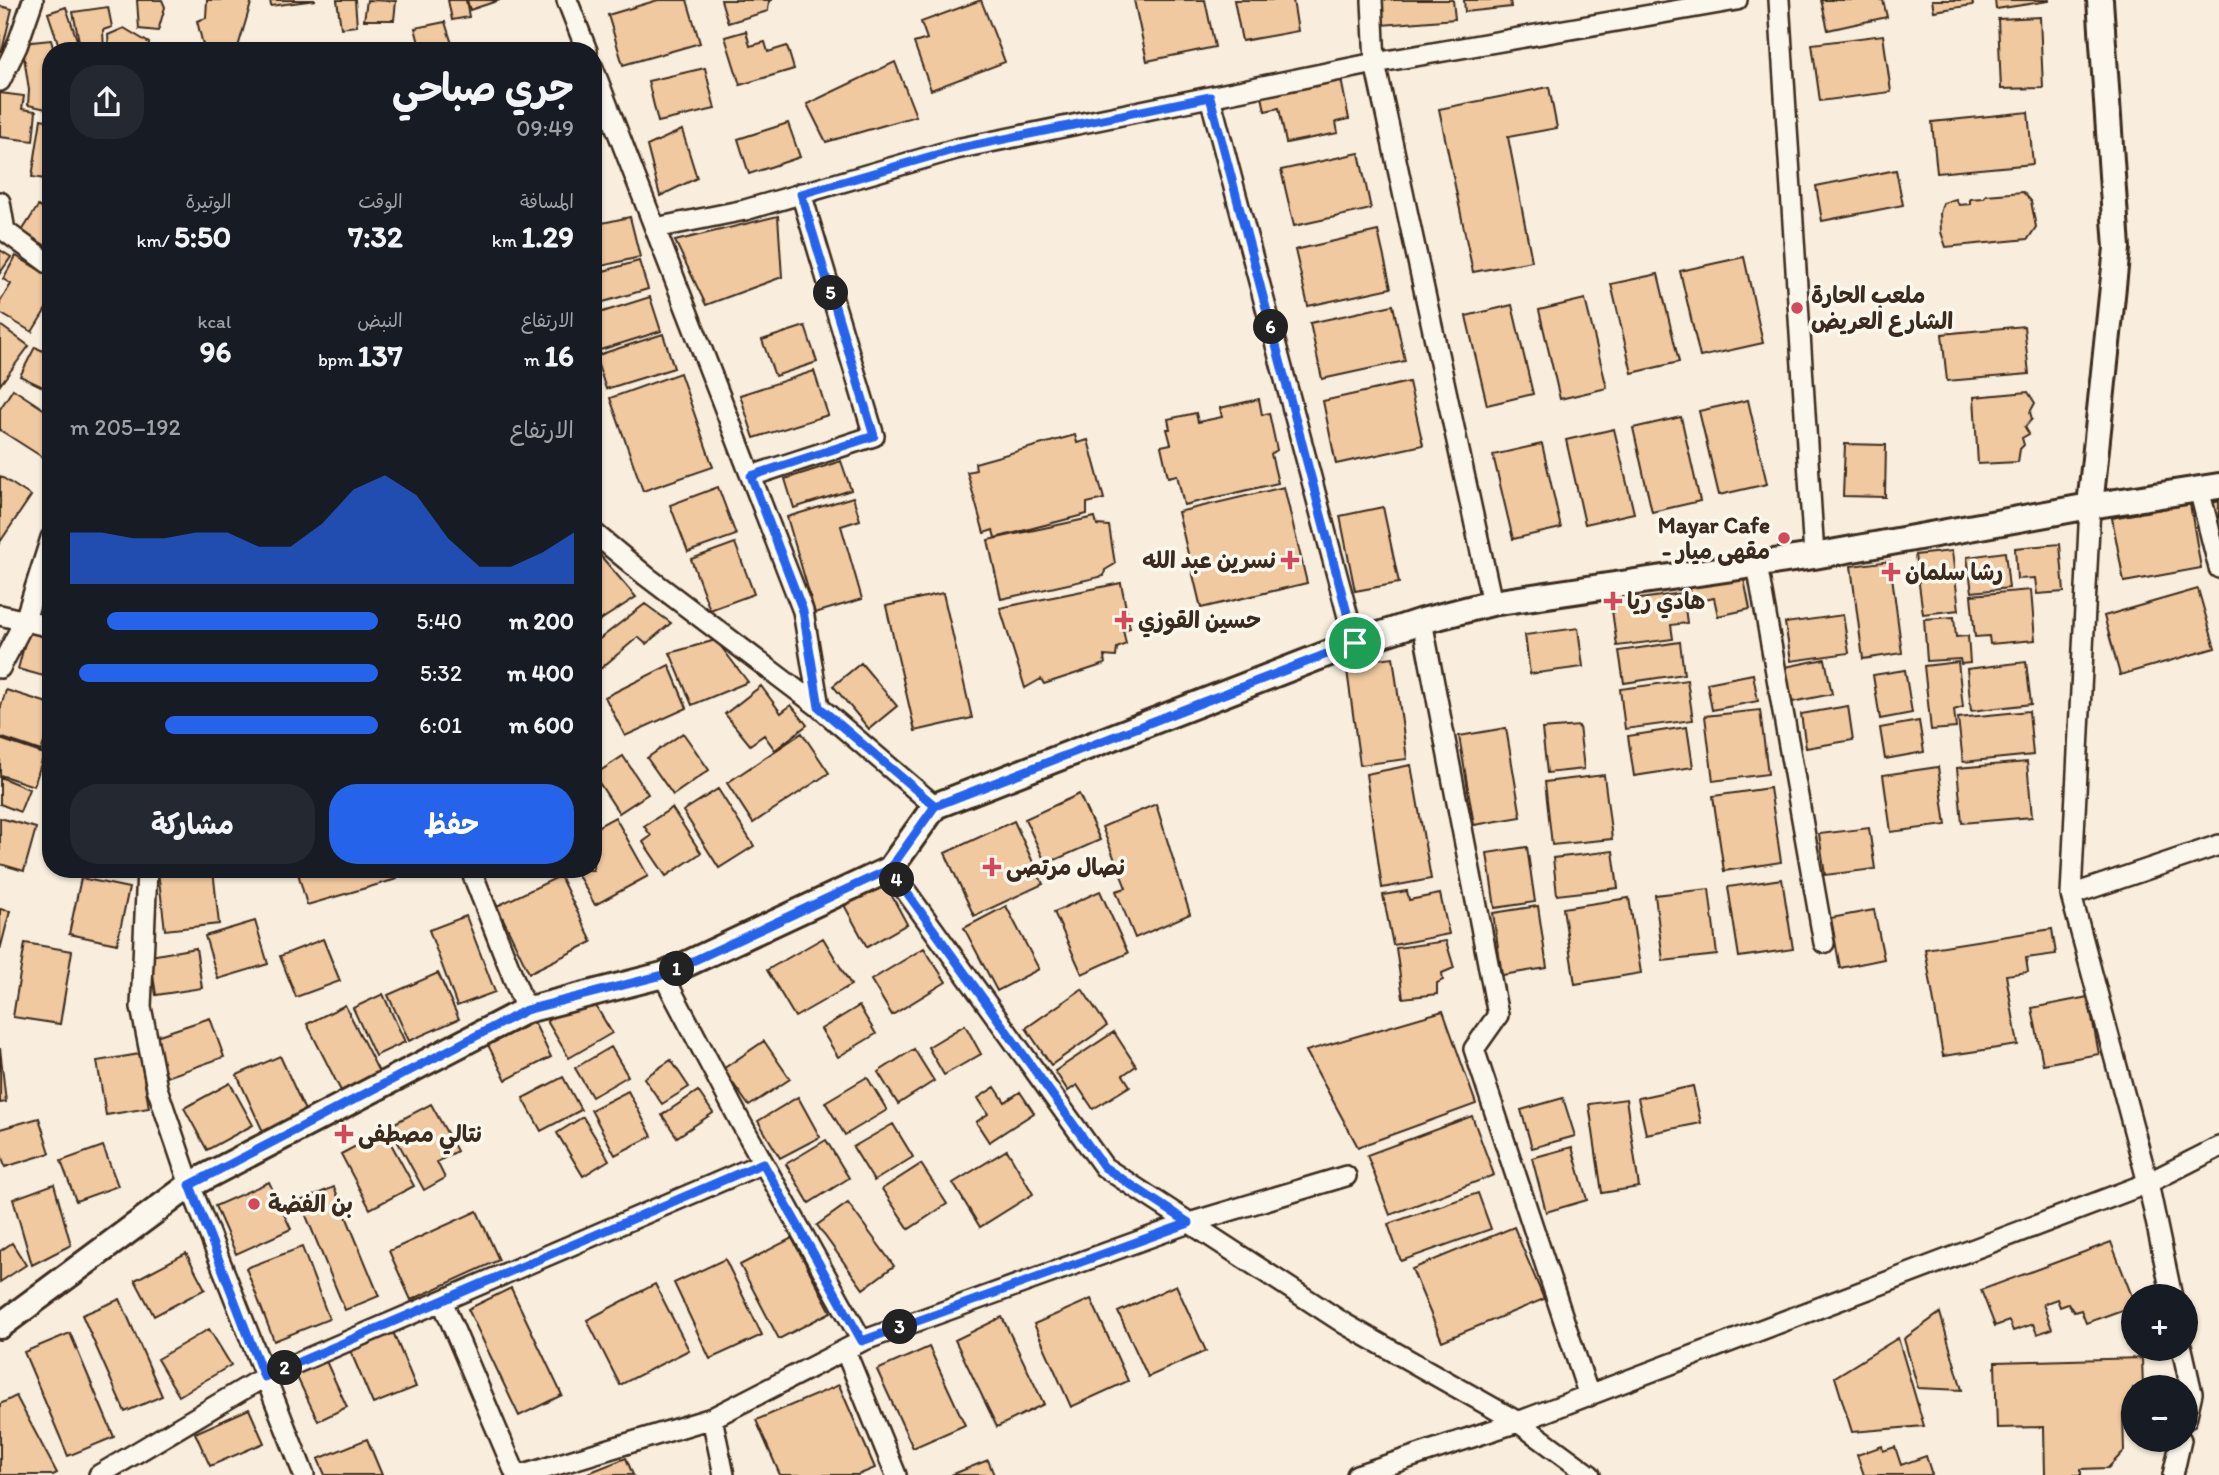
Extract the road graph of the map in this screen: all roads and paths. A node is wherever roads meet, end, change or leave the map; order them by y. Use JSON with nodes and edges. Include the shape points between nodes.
{"nodes":[{"id":1,"x":33,"y":0,"type":"edge"},
{"id":2,"x":567,"y":0,"type":"edge"},
{"id":3,"x":1372,"y":0,"type":"edge"},
{"id":4,"x":1737,"y":0,"type":"edge"},
{"id":5,"x":1779,"y":0,"type":"edge"},
{"id":6,"x":2100,"y":0,"type":"edge"},
{"id":7,"x":1690,"y":4,"type":"edge"},
{"id":8,"x":583,"y":42,"type":"edge"},
{"id":9,"x":1375,"y":62,"type":"junction"},
{"id":10,"x":0,"y":81,"type":"edge"},
{"id":11,"x":602,"y":91,"type":"edge"},
{"id":12,"x":1210,"y":97,"type":"junction"},
{"id":13,"x":801,"y":194,"type":"junction"},
{"id":14,"x":0,"y":202,"type":"edge"},
{"id":15,"x":655,"y":228,"type":"junction"},
{"id":16,"x":42,"y":258,"type":"edge"},
{"id":17,"x":751,"y":476,"type":"junction"},
{"id":18,"x":2209,"y":488,"type":"edge"},
{"id":19,"x":2090,"y":506,"type":"junction"},
{"id":20,"x":602,"y":539,"type":"edge"},
{"id":21,"x":1814,"y":556,"type":"junction"},
{"id":22,"x":1757,"y":565,"type":"junction"},
{"id":23,"x":42,"y":566,"type":"edge"},
{"id":24,"x":2219,"y":568,"type":"edge"},
{"id":25,"x":1492,"y":603,"type":"junction"},
{"id":26,"x":0,"y":615,"type":"edge"},
{"id":27,"x":25,"y":620,"type":"junction"},
{"id":28,"x":1422,"y":621,"type":"junction"},
{"id":29,"x":42,"y":625,"type":"edge"},
{"id":30,"x":1355,"y":643,"type":"junction"},
{"id":31,"x":0,"y":668,"type":"edge"},
{"id":32,"x":819,"y":707,"type":"junction"},
{"id":33,"x":935,"y":806,"type":"junction"},
{"id":34,"x":2219,"y":845,"type":"edge"},
{"id":35,"x":890,"y":869,"type":"junction"},
{"id":36,"x":147,"y":878,"type":"edge"},
{"id":37,"x":474,"y":878,"type":"edge"},
{"id":38,"x":2071,"y":895,"type":"junction"},
{"id":39,"x":1824,"y":943,"type":"dead end"},
{"id":40,"x":663,"y":975,"type":"junction"},
{"id":41,"x":526,"y":1010,"type":"junction"},
{"id":42,"x":2219,"y":1147,"type":"edge"},
{"id":43,"x":763,"y":1163,"type":"junction"},
{"id":44,"x":1346,"y":1177,"type":"dead end"},
{"id":45,"x":2148,"y":1184,"type":"junction"},
{"id":46,"x":190,"y":1185,"type":"junction"},
{"id":47,"x":1189,"y":1223,"type":"junction"},
{"id":48,"x":2169,"y":1284,"type":"edge"},
{"id":49,"x":442,"y":1301,"type":"junction"},
{"id":50,"x":0,"y":1326,"type":"edge"},
{"id":51,"x":853,"y":1345,"type":"junction"},
{"id":52,"x":264,"y":1377,"type":"junction"},
{"id":53,"x":1588,"y":1396,"type":"junction"},
{"id":54,"x":712,"y":1418,"type":"junction"},
{"id":55,"x":1518,"y":1422,"type":"junction"},
{"id":56,"x":2178,"y":1452,"type":"edge"},
{"id":57,"x":99,"y":1475,"type":"edge"},
{"id":58,"x":304,"y":1475,"type":"edge"},
{"id":59,"x":516,"y":1475,"type":"edge"},
{"id":60,"x":523,"y":1475,"type":"edge"},
{"id":61,"x":724,"y":1475,"type":"edge"},
{"id":62,"x":897,"y":1475,"type":"edge"},
{"id":63,"x":1357,"y":1475,"type":"edge"},
{"id":64,"x":1590,"y":1475,"type":"edge"},
{"id":65,"x":2173,"y":1475,"type":"edge"}],
"edges":[{"from":1,"to":10,"type":"street"},
{"from":2,"to":8,"type":"street"},
{"from":3,"to":9,"type":"street"},
{"from":4,"to":7,"type":"street"},
{"from":5,"to":21,"type":"street"},
{"from":6,"to":19,"type":"street","via":[[2117,248]]},
{"from":7,"to":9,"type":"street"},
{"from":9,"to":12,"type":"street"},
{"from":9,"to":25,"type":"street"},
{"from":11,"to":15,"type":"street"},
{"from":12,"to":13,"type":"street","via":[[956,149]]},
{"from":12,"to":30,"type":"street"},
{"from":13,"to":15,"type":"street"},
{"from":13,"to":17,"type":"street","via":[[874,436]]},
{"from":14,"to":16,"type":"street","via":[[5,231]]},
{"from":15,"to":17,"type":"street"},
{"from":17,"to":32,"type":"street","via":[[803,611]]},
{"from":18,"to":19,"type":"street"},
{"from":18,"to":24,"type":"street"},
{"from":19,"to":21,"type":"street"},
{"from":19,"to":38,"type":"street"},
{"from":20,"to":32,"type":"street"},
{"from":21,"to":22,"type":"street"},
{"from":22,"to":25,"type":"street"},
{"from":22,"to":39,"type":"street"},
{"from":23,"to":27,"type":"street"},
{"from":25,"to":28,"type":"street"},
{"from":26,"to":27,"type":"street"},
{"from":27,"to":29,"type":"street"},
{"from":27,"to":31,"type":"street"},
{"from":28,"to":30,"type":"street"},
{"from":28,"to":53,"type":"street","via":[[1498,1015],[1474,1049]]},
{"from":30,"to":33,"type":"street"},
{"from":32,"to":33,"type":"street"},
{"from":33,"to":35,"type":"street"},
{"from":34,"to":38,"type":"street"},
{"from":35,"to":40,"type":"street"},
{"from":35,"to":47,"type":"street","via":[[1104,1167]]},
{"from":36,"to":46,"type":"street","via":[[141,1007],[157,1088]]},
{"from":37,"to":41,"type":"street"},
{"from":38,"to":45,"type":"street"},
{"from":40,"to":41,"type":"street"},
{"from":40,"to":43,"type":"street"},
{"from":41,"to":46,"type":"street"},
{"from":42,"to":45,"type":"street"},
{"from":43,"to":49,"type":"street"},
{"from":43,"to":51,"type":"street"},
{"from":44,"to":47,"type":"street"},
{"from":45,"to":48,"type":"street"},
{"from":45,"to":53,"type":"street"},
{"from":46,"to":50,"type":"street"},
{"from":46,"to":52,"type":"street"},
{"from":47,"to":51,"type":"street"},
{"from":47,"to":55,"type":"street","via":[[1345,1324]]},
{"from":49,"to":52,"type":"street"},
{"from":49,"to":59,"type":"street"},
{"from":51,"to":54,"type":"street"},
{"from":51,"to":62,"type":"street"},
{"from":52,"to":57,"type":"street"},
{"from":52,"to":58,"type":"street"},
{"from":53,"to":55,"type":"street"},
{"from":54,"to":60,"type":"street"},
{"from":54,"to":61,"type":"street"},
{"from":55,"to":63,"type":"street"},
{"from":55,"to":64,"type":"street"},
{"from":56,"to":65,"type":"street"}]}
